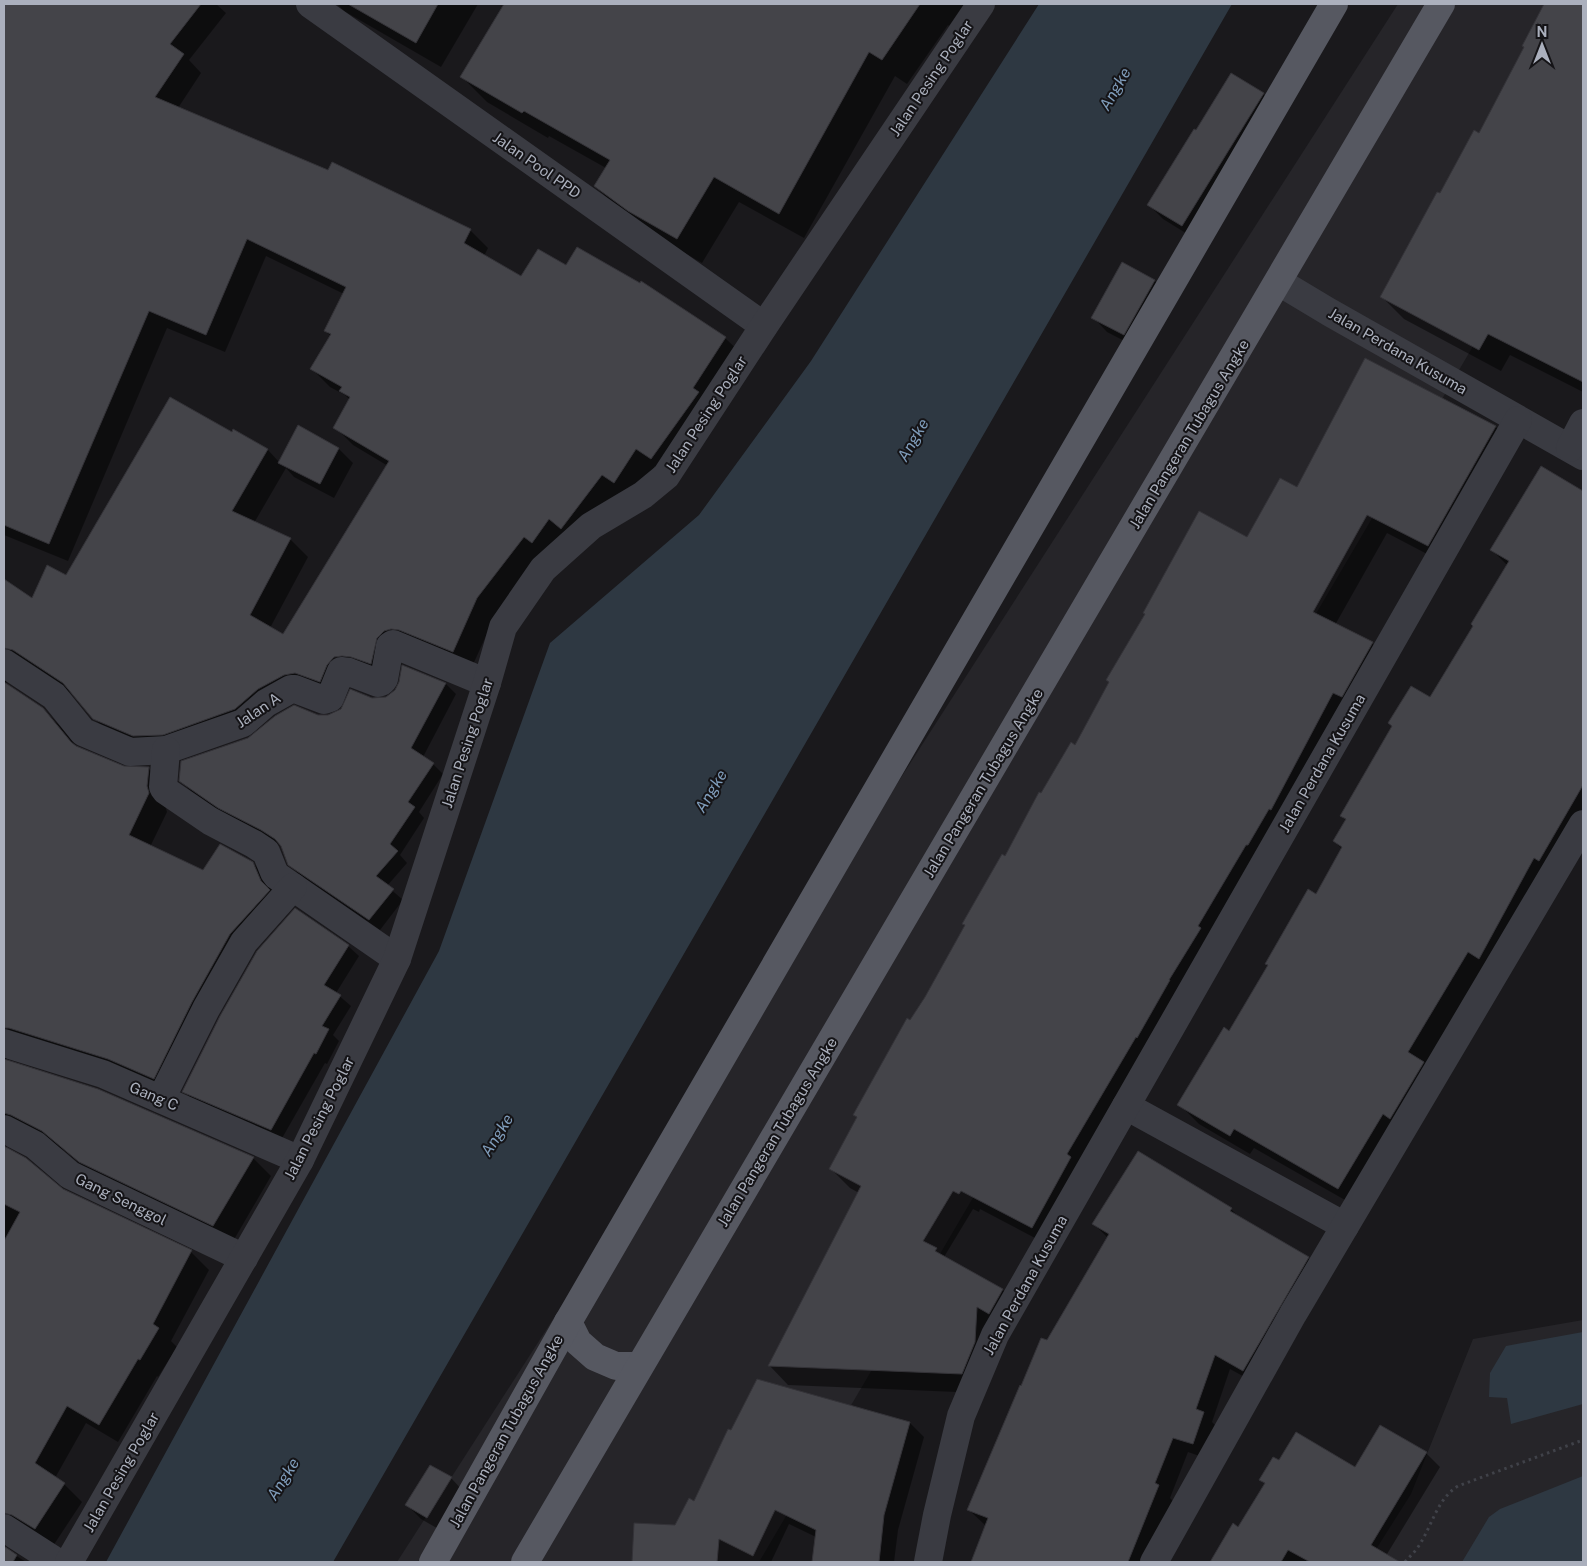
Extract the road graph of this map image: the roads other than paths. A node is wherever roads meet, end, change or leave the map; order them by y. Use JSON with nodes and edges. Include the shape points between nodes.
{"nodes":[{"id":1,"x":310,"y":4,"type":"edge"},
{"id":2,"x":981,"y":4,"type":"edge"},
{"id":3,"x":1334,"y":4,"type":"edge"},
{"id":4,"x":1441,"y":4,"type":"edge"},
{"id":5,"x":1279,"y":282,"type":"junction"},
{"id":6,"x":764,"y":326,"type":"junction"},
{"id":7,"x":1518,"y":420,"type":"junction"},
{"id":8,"x":1583,"y":423,"type":"edge"},
{"id":9,"x":1576,"y":452,"type":"edge"},
{"id":10,"x":4,"y":662,"type":"edge"},
{"id":11,"x":487,"y":683,"type":"junction"},
{"id":12,"x":166,"y":750,"type":"junction"},
{"id":13,"x":1583,"y":824,"type":"edge"},
{"id":14,"x":293,"y":887,"type":"junction"},
{"id":15,"x":398,"y":959,"type":"junction"},
{"id":16,"x":4,"y":1043,"type":"edge"},
{"id":17,"x":160,"y":1099,"type":"junction"},
{"id":18,"x":1126,"y":1106,"type":"junction"},
{"id":19,"x":4,"y":1130,"type":"edge"},
{"id":20,"x":300,"y":1160,"type":"junction"},
{"id":21,"x":1345,"y":1226,"type":"junction"},
{"id":22,"x":244,"y":1258,"type":"junction"},
{"id":23,"x":568,"y":1322,"type":"junction"},
{"id":24,"x":639,"y":1366,"type":"junction"},
{"id":25,"x":4,"y":1528,"type":"edge"},
{"id":26,"x":57,"y":1562,"type":"edge"},
{"id":27,"x":69,"y":1562,"type":"edge"},
{"id":28,"x":433,"y":1562,"type":"edge"},
{"id":29,"x":525,"y":1562,"type":"edge"},
{"id":30,"x":928,"y":1562,"type":"edge"},
{"id":31,"x":1154,"y":1562,"type":"edge"}],
"edges":[{"from":1,"to":6,"type":"street","name":"Jalan Pool PPD"},
{"from":2,"to":6,"type":"street","name":"Jalan Pesing Poglar"},
{"from":3,"to":23,"type":"main road","name":"Jalan Pangeran Tubagus Angke"},
{"from":4,"to":5,"type":"main road","name":"Jalan Pangeran Tubagus Angke"},
{"from":5,"to":7,"type":"street","name":"Jalan Perdana Kusuma"},
{"from":5,"to":24,"type":"main road","name":"Jalan Pangeran Tubagus Angke"},
{"from":6,"to":11,"type":"street","name":"Jalan Pesing Poglar","via":[[666,476],[643,495],[591,526],[543,569],[503,627]]},
{"from":7,"to":9,"type":"street","name":"Jalan Perdana Kusuma"},
{"from":7,"to":18,"type":"street","name":"Jalan Perdana Kusuma"},
{"from":8,"to":9,"type":"street"},
{"from":10,"to":12,"type":"street","name":"Jalan A","via":[[54,696],[83,732],[130,752]]},
{"from":11,"to":12,"type":"street","name":"Jalan A","via":[[393,644],[382,682],[341,671],[327,700],[295,689],[288,690],[266,703],[243,723]]},
{"from":11,"to":15,"type":"street","name":"Jalan Pesing Poglar"},
{"from":12,"to":14,"type":"street","via":[[163,787],[166,791],[210,822],[266,852],[274,872]]},
{"from":13,"to":21,"type":"street"},
{"from":14,"to":15,"type":"street"},
{"from":14,"to":17,"type":"street","via":[[244,942]]},
{"from":15,"to":20,"type":"street","name":"Jalan Pesing Poglar"},
{"from":16,"to":17,"type":"street","name":"Gang C","via":[[103,1074]]},
{"from":17,"to":20,"type":"street","name":"Gang C"},
{"from":18,"to":21,"type":"street"},
{"from":18,"to":30,"type":"street","name":"Jalan Perdana Kusuma","via":[[995,1334],[961,1416]]},
{"from":19,"to":22,"type":"street","name":"Gang Senggol","via":[[34,1145],[70,1175]]},
{"from":20,"to":22,"type":"street","name":"Jalan Pesing Poglar"},
{"from":21,"to":31,"type":"street"},
{"from":22,"to":27,"type":"street","name":"Jalan Pesing Poglar"},
{"from":23,"to":24,"type":"main road","via":[[578,1342],[595,1358],[616,1366]]},
{"from":23,"to":28,"type":"main road","name":"Jalan Pangeran Tubagus Angke"},
{"from":24,"to":29,"type":"main road","name":"Jalan Pangeran Tubagus Angke"},
{"from":25,"to":26,"type":"street"}]}
